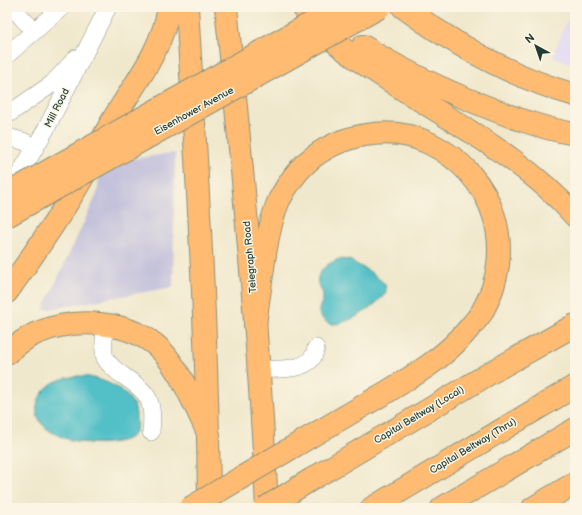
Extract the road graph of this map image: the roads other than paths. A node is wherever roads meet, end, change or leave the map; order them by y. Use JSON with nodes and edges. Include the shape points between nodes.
{"nodes":[{"id":1,"x":12,"y":7,"type":"edge"},
{"id":2,"x":62,"y":7,"type":"edge"},
{"id":3,"x":108,"y":7,"type":"edge"},
{"id":4,"x":154,"y":7,"type":"edge"},
{"id":5,"x":169,"y":7,"type":"edge"},
{"id":6,"x":187,"y":7,"type":"edge"},
{"id":7,"x":226,"y":7,"type":"edge"},
{"id":8,"x":303,"y":7,"type":"edge"},
{"id":9,"x":311,"y":7,"type":"edge"},
{"id":10,"x":340,"y":7,"type":"edge"},
{"id":11,"x":380,"y":7,"type":"edge"},
{"id":12,"x":403,"y":7,"type":"edge"},
{"id":13,"x":34,"y":31,"type":"junction"},
{"id":14,"x":90,"y":41,"type":"junction"},
{"id":15,"x":7,"y":55,"type":"edge"},
{"id":16,"x":575,"y":95,"type":"edge"},
{"id":17,"x":7,"y":115,"type":"edge"},
{"id":18,"x":111,"y":124,"type":"junction"},
{"id":19,"x":575,"y":134,"type":"edge"},
{"id":20,"x":7,"y":137,"type":"edge"},
{"id":21,"x":36,"y":147,"type":"junction"},
{"id":22,"x":7,"y":195,"type":"edge"},
{"id":23,"x":7,"y":216,"type":"edge"},
{"id":24,"x":575,"y":216,"type":"edge"},
{"id":25,"x":7,"y":292,"type":"edge"},
{"id":26,"x":105,"y":324,"type":"junction"},
{"id":27,"x":575,"y":325,"type":"edge"},
{"id":28,"x":256,"y":326,"type":"junction"},
{"id":29,"x":316,"y":348,"type":"dead end"},
{"id":30,"x":7,"y":353,"type":"edge"},
{"id":31,"x":259,"y":369,"type":"junction"},
{"id":32,"x":575,"y":386,"type":"edge"},
{"id":33,"x":575,"y":429,"type":"edge"},
{"id":34,"x":152,"y":432,"type":"dead end"},
{"id":35,"x":208,"y":435,"type":"junction"},
{"id":36,"x":575,"y":483,"type":"edge"},
{"id":37,"x":190,"y":508,"type":"edge"},
{"id":38,"x":209,"y":508,"type":"edge"},
{"id":39,"x":266,"y":508,"type":"edge"},
{"id":40,"x":372,"y":508,"type":"edge"},
{"id":41,"x":442,"y":508,"type":"edge"},
{"id":42,"x":533,"y":508,"type":"edge"}],
"edges":[{"from":1,"to":13,"type":"street"},
{"from":2,"to":13,"type":"street"},
{"from":3,"to":14,"type":"street","name":"Mill Road"},
{"from":4,"to":18,"type":"main road","via":[[140,56]]},
{"from":5,"to":18,"type":"main road","via":[[161,38],[148,65]]},
{"from":6,"to":35,"type":"main road"},
{"from":7,"to":28,"type":"main road","name":"Telegraph Road"},
{"from":8,"to":24,"type":"main road","via":[[321,29],[348,54],[493,147],[557,196]]},
{"from":9,"to":19,"type":"main road","via":[[367,49],[430,83],[495,111]]},
{"from":10,"to":22,"type":"main road","name":"Eisenhower Avenue","bridge":true},
{"from":11,"to":23,"type":"main road","name":"Eisenhower Avenue","bridge":true},
{"from":12,"to":16,"type":"main road","via":[[448,39],[486,60],[526,78]]},
{"from":13,"to":15,"type":"street"},
{"from":14,"to":17,"type":"street","name":"Mill Road","via":[[52,84]]},
{"from":14,"to":21,"type":"street","name":"Mill Road"},
{"from":18,"to":25,"type":"main road","via":[[66,204]]},
{"from":20,"to":21,"type":"street"},
{"from":21,"to":22,"type":"street","name":"Mill Road"},
{"from":26,"to":30,"type":"main road","via":[[85,322],[54,327],[36,333]]},
{"from":26,"to":34,"type":"street","via":[[106,360],[147,397],[153,411]]},
{"from":26,"to":35,"type":"main road","via":[[132,332],[161,350],[180,377]]},
{"from":27,"to":39,"type":"main road","name":"Capital Beltway (Local)","bridge":true},
{"from":28,"to":31,"type":"main road","name":"Telegraph Road"},
{"from":28,"to":37,"type":"main road","bridge":true,"via":[[271,220],[290,182],[305,163],[323,149],[346,139],[367,135],[390,133],[412,137],[428,142],[459,163],[486,194],[499,236],[495,283],[482,312],[461,338],[438,360],[416,374]]},
{"from":29,"to":31,"type":"street","via":[[311,360],[299,367]]},
{"from":31,"to":39,"type":"main road","name":"Telegraph Road"},
{"from":32,"to":40,"type":"main road","name":"Capital Beltway (Thru)"},
{"from":33,"to":41,"type":"main road"},
{"from":35,"to":38,"type":"main road"},
{"from":36,"to":42,"type":"main road"}]}
